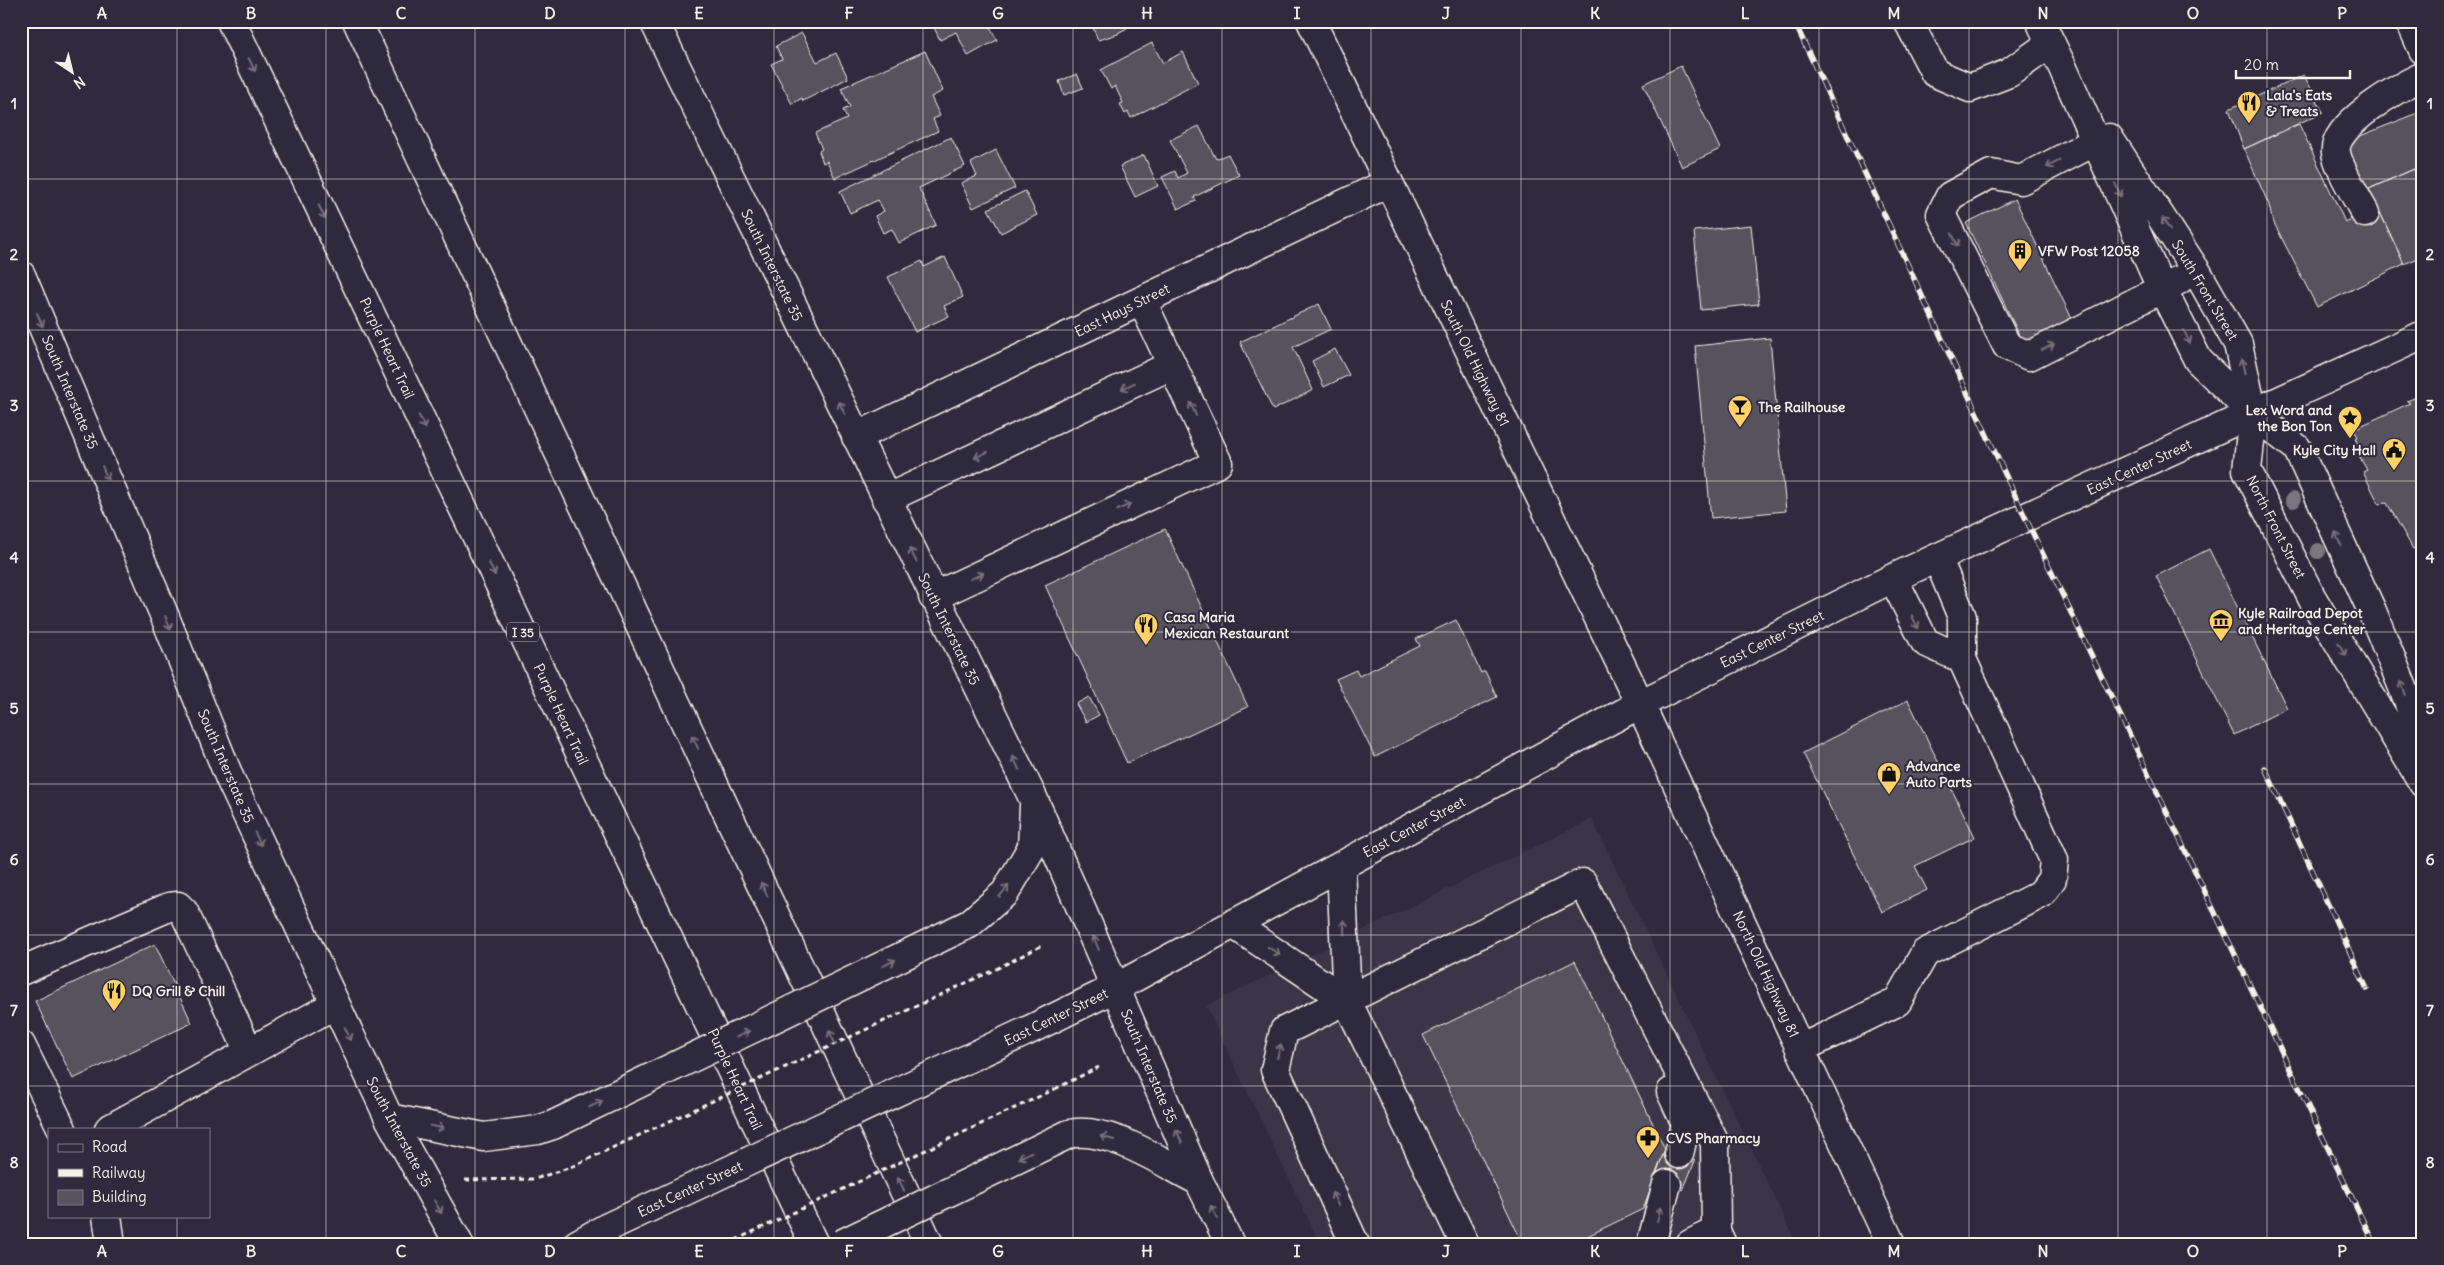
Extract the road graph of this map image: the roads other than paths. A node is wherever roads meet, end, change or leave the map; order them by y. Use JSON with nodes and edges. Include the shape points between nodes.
{"nodes":[{"id":1,"x":232,"y":21,"type":"edge"},
{"id":2,"x":358,"y":21,"type":"edge"},
{"id":3,"x":654,"y":21,"type":"edge"},
{"id":4,"x":1310,"y":21,"type":"edge"},
{"id":5,"x":1908,"y":21,"type":"edge"},
{"id":6,"x":2410,"y":21,"type":"edge"},
{"id":7,"x":2051,"y":43,"type":"edge"},
{"id":8,"x":2423,"y":50,"type":"edge"},
{"id":9,"x":2423,"y":76,"type":"edge"},
{"id":10,"x":2096,"y":141,"type":"junction"},
{"id":11,"x":1388,"y":183,"type":"junction"},
{"id":12,"x":2365,"y":213,"type":"dead end"},
{"id":13,"x":2197,"y":272,"type":"junction"},
{"id":14,"x":21,"y":275,"type":"edge"},
{"id":15,"x":2163,"y":288,"type":"junction"},
{"id":16,"x":1142,"y":301,"type":"junction"},
{"id":17,"x":2423,"y":335,"type":"edge"},
{"id":18,"x":1172,"y":365,"type":"junction"},
{"id":19,"x":2253,"y":414,"type":"junction"},
{"id":20,"x":856,"y":437,"type":"junction"},
{"id":21,"x":886,"y":499,"type":"junction"},
{"id":22,"x":1938,"y":559,"type":"junction"},
{"id":23,"x":1893,"y":578,"type":"junction"},
{"id":24,"x":933,"y":597,"type":"junction"},
{"id":25,"x":1962,"y":659,"type":"junction"},
{"id":26,"x":1640,"y":704,"type":"junction"},
{"id":27,"x":2423,"y":751,"type":"edge"},
{"id":28,"x":2423,"y":783,"type":"edge"},
{"id":29,"x":1034,"y":800,"type":"junction"},
{"id":30,"x":1342,"y":866,"type":"junction"},
{"id":31,"x":1233,"y":924,"type":"junction"},
{"id":32,"x":21,"y":971,"type":"edge"},
{"id":33,"x":1116,"y":988,"type":"junction"},
{"id":34,"x":1347,"y":1001,"type":"junction"},
{"id":35,"x":334,"y":1005,"type":"junction"},
{"id":36,"x":1650,"y":1013,"type":"junction"},
{"id":37,"x":21,"y":1045,"type":"edge"},
{"id":38,"x":1800,"y":1049,"type":"junction"},
{"id":39,"x":249,"y":1052,"type":"junction"},
{"id":40,"x":389,"y":1118,"type":"junction"},
{"id":41,"x":62,"y":1128,"type":"edge"},
{"id":42,"x":111,"y":1128,"type":"edge"},
{"id":43,"x":1679,"y":1154,"type":"dead end"},
{"id":44,"x":1199,"y":1181,"type":"junction"},
{"id":45,"x":1667,"y":1184,"type":"dead end"},
{"id":46,"x":107,"y":1218,"type":"edge"},
{"id":47,"x":1719,"y":1238,"type":"edge"},
{"id":48,"x":1884,"y":1242,"type":"edge"},
{"id":49,"x":112,"y":1244,"type":"edge"},
{"id":50,"x":459,"y":1244,"type":"edge"},
{"id":51,"x":577,"y":1244,"type":"edge"},
{"id":52,"x":814,"y":1244,"type":"edge"},
{"id":53,"x":841,"y":1244,"type":"edge"},
{"id":54,"x":929,"y":1244,"type":"edge"},
{"id":55,"x":1230,"y":1244,"type":"edge"},
{"id":56,"x":1355,"y":1244,"type":"edge"},
{"id":57,"x":1465,"y":1244,"type":"edge"},
{"id":58,"x":1651,"y":1244,"type":"edge"},
{"id":59,"x":1690,"y":1244,"type":"edge"}],
"edges":[{"from":1,"to":52,"type":"main road","name":"Purple Heart Trail","number":"I 35","one_way":true},
{"from":54,"to":2,"type":"main road","one_way":true},
{"from":20,"to":3,"type":"main road","name":"South Interstate 35","one_way":true},
{"from":4,"to":11,"type":"main road","name":"South Old Highway 81"},
{"from":5,"to":7,"type":"main road","via":[[1935,73],[1970,88],[2009,73]]},
{"from":6,"to":8,"type":"main road"},
{"from":7,"to":10,"type":"main road"},
{"from":13,"to":7,"type":"main road","name":"South Front Street","one_way":true},
{"from":9,"to":12,"type":"main road","via":[[2401,86],[2366,110],[2338,139],[2336,152]]},
{"from":10,"to":15,"type":"main road","one_way":true},
{"from":10,"to":15,"type":"main road","one_way":true,"via":[[2021,180],[1991,174],[1950,196],[1941,214],[2007,346],[2029,356]]},
{"from":11,"to":16,"type":"main road","name":"East Hays Street"},
{"from":11,"to":26,"type":"main road","name":"South Old Highway 81"},
{"from":13,"to":15,"type":"main road"},
{"from":19,"to":13,"type":"main road","name":"South Front Street","one_way":true,"via":[[2238,344]]},
{"from":14,"to":35,"type":"main road","name":"South Interstate 35","one_way":true,"via":[[230,779]]},
{"from":15,"to":19,"type":"main road","one_way":true,"via":[[2198,360]]},
{"from":16,"to":18,"type":"main road"},
{"from":16,"to":20,"type":"main road","name":"East Hays Street"},
{"from":17,"to":19,"type":"main road","name":"East Center Street"},
{"from":18,"to":21,"type":"main road","one_way":true},
{"from":24,"to":18,"type":"main road","one_way":true,"via":[[1218,463]]},
{"from":19,"to":22,"type":"main road","name":"East Center Street"},
{"from":27,"to":19,"type":"main road","one_way":true,"via":[[2408,700],[2372,611],[2297,448]]},
{"from":19,"to":28,"type":"main road","name":"North Front Street","one_way":true,"via":[[2247,470],[2312,598]]},
{"from":20,"to":21,"type":"main road","name":"South Interstate 35"},
{"from":24,"to":21,"type":"main road","name":"South Interstate 35","one_way":true},
{"from":22,"to":23,"type":"main road","name":"East Center Street"},
{"from":22,"to":25,"type":"main road","via":[[1962,618]]},
{"from":23,"to":25,"type":"main road","one_way":true,"via":[[1925,642]]},
{"from":23,"to":26,"type":"main road","name":"East Center Street"},
{"from":29,"to":24,"type":"main road","name":"South Interstate 35","one_way":true},
{"from":25,"to":38,"type":"main road","via":[[2054,860],[2052,879],[2041,894],[1925,953],[1897,1002]]},
{"from":26,"to":30,"type":"main road","name":"East Center Street"},
{"from":26,"to":38,"type":"main road","name":"North Old Highway 81"},
{"from":33,"to":29,"type":"main road","name":"South Interstate 35","one_way":true},
{"from":40,"to":29,"type":"main road","one_way":true,"bridge":true,"via":[[484,1137],[553,1126],[969,924],[1004,892],[1032,848]]},
{"from":30,"to":31,"type":"main road","name":"East Center Street"},
{"from":34,"to":30,"type":"main road","one_way":true},
{"from":31,"to":33,"type":"main road","name":"East Center Street"},
{"from":31,"to":34,"type":"main road","one_way":true},
{"from":32,"to":39,"type":"main road","via":[[169,906],[178,906],[184,912]]},
{"from":44,"to":33,"type":"main road","name":"South Interstate 35","one_way":true},
{"from":33,"to":51,"type":"main road","name":"East Center Street","bridge":true},
{"from":34,"to":36,"type":"main road","via":[[1583,883]]},
{"from":56,"to":34,"type":"main road","one_way":true,"via":[[1275,1070],[1284,1031]]},
{"from":34,"to":57,"type":"main road"},
{"from":35,"to":39,"type":"main road"},
{"from":35,"to":40,"type":"main road","name":"South Interstate 35","one_way":true},
{"from":36,"to":43,"type":"main road","via":[[1650,1048],[1686,1124]]},
{"from":36,"to":47,"type":"main road","via":[[1715,1143]]},
{"from":37,"to":41,"type":"main road"},
{"from":38,"to":48,"type":"main road","name":"North Old Highway 81"},
{"from":39,"to":42,"type":"main road"},
{"from":40,"to":50,"type":"main road","name":"South Interstate 35","one_way":true},
{"from":44,"to":53,"type":"main road","one_way":true,"bridge":true,"via":[[1111,1138],[1080,1131]]},
{"from":55,"to":44,"type":"main road","name":"South Interstate 35","one_way":true},
{"from":58,"to":45,"type":"main road","one_way":true},
{"from":46,"to":49,"type":"main road"},
{"from":47,"to":59,"type":"main road"}]}
